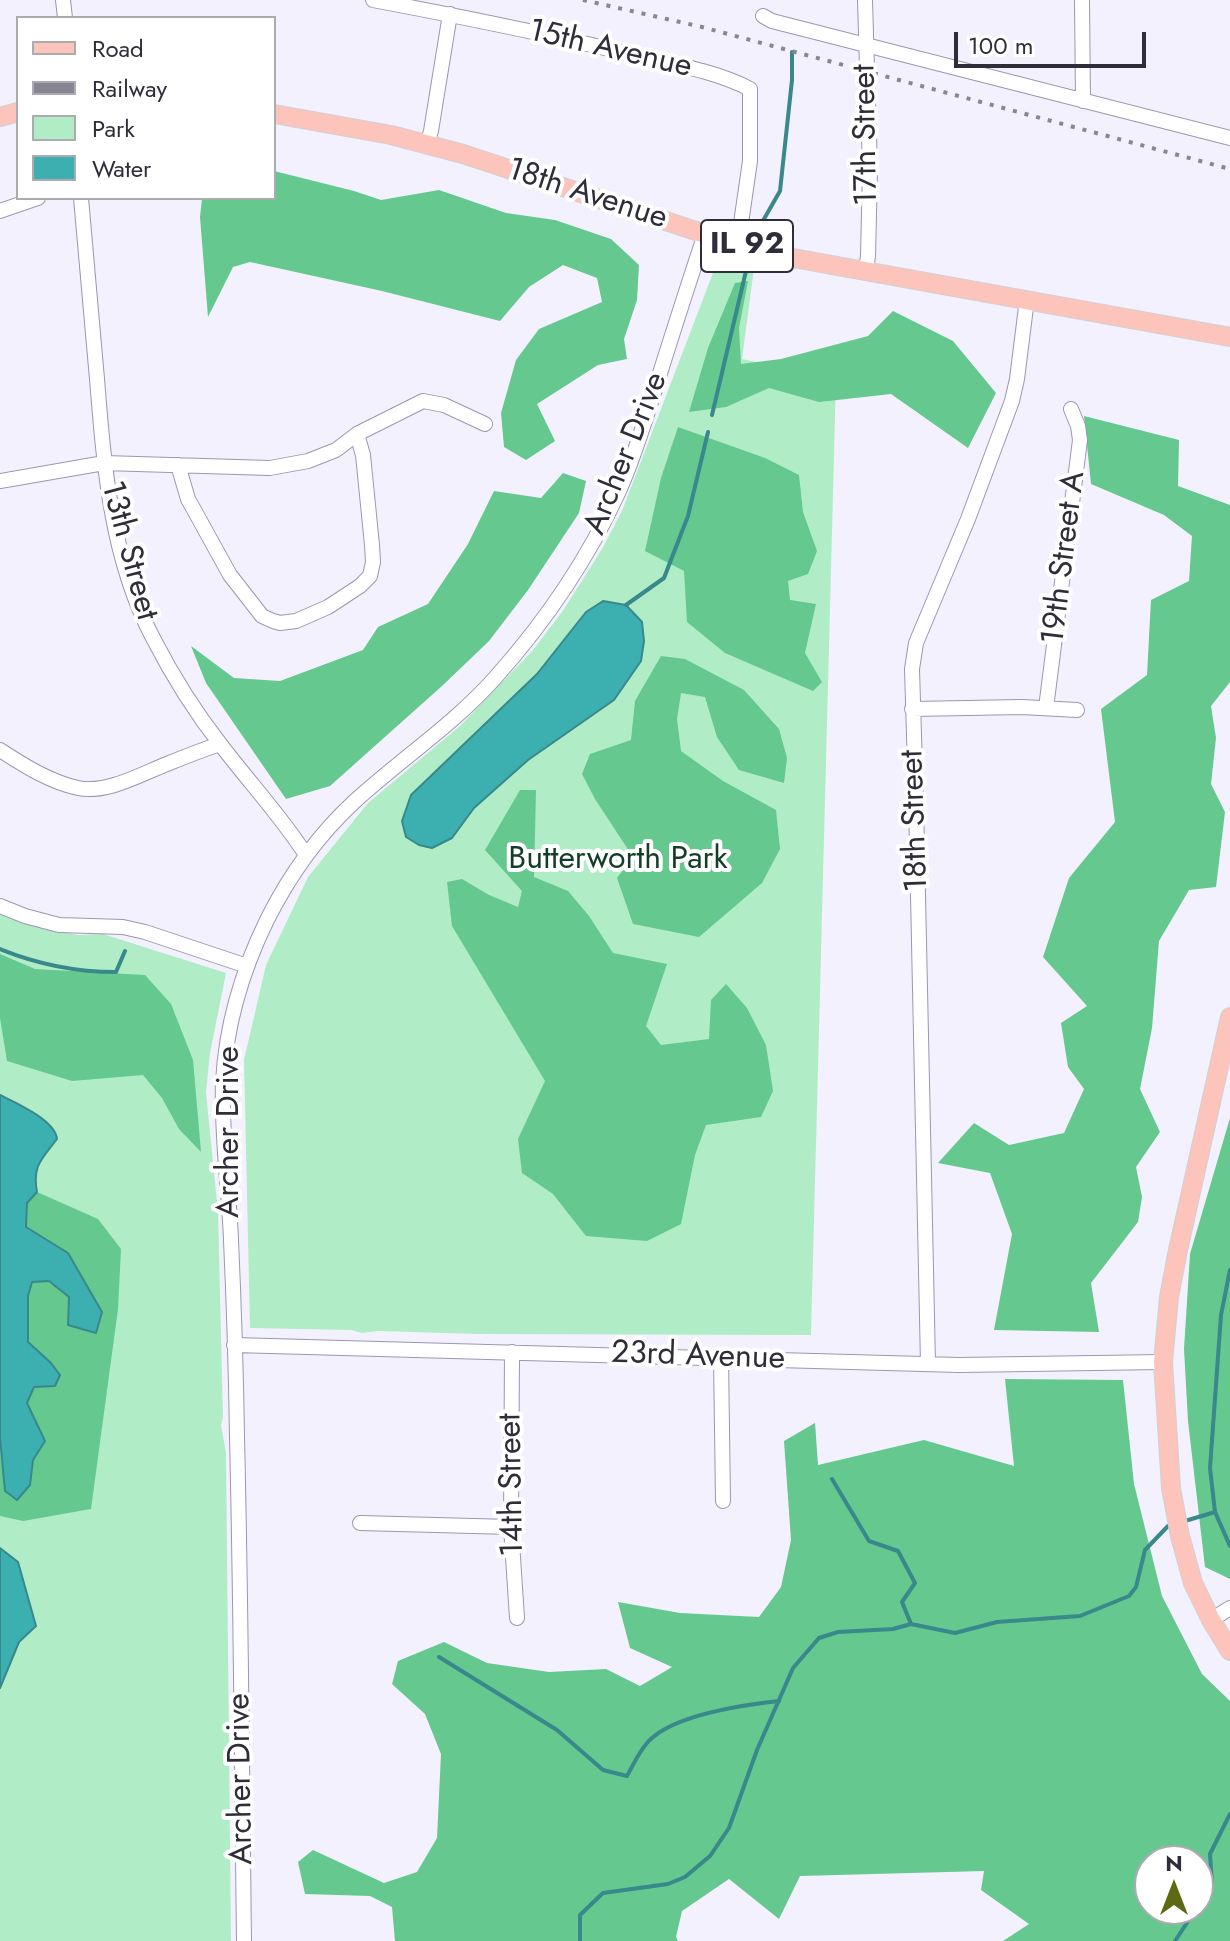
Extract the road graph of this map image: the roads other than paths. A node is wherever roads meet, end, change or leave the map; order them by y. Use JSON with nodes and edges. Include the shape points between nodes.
{"nodes":[{"id":1,"x":373,"y":0,"type":"edge"},
{"id":2,"x":865,"y":0,"type":"edge"},
{"id":3,"x":1082,"y":0,"type":"edge"},
{"id":4,"x":450,"y":14,"type":"junction"},
{"id":5,"x":763,"y":16,"type":"dead end"},
{"id":6,"x":866,"y":44,"type":"junction"},
{"id":7,"x":1083,"y":101,"type":"junction"},
{"id":8,"x":276,"y":114,"type":"edge"},
{"id":9,"x":1230,"y":138,"type":"edge"},
{"id":10,"x":427,"y":144,"type":"junction"},
{"id":11,"x":32,"y":200,"type":"edge"},
{"id":12,"x":81,"y":200,"type":"edge"},
{"id":13,"x":0,"y":211,"type":"edge"},
{"id":14,"x":705,"y":234,"type":"junction"},
{"id":15,"x":738,"y":244,"type":"junction"},
{"id":16,"x":866,"y":270,"type":"junction"},
{"id":17,"x":1027,"y":299,"type":"junction"},
{"id":18,"x":1230,"y":337,"type":"edge"},
{"id":19,"x":1071,"y":409,"type":"dead end"},
{"id":20,"x":485,"y":424,"type":"dead end"},
{"id":21,"x":357,"y":434,"type":"junction"},
{"id":22,"x":104,"y":463,"type":"junction"},
{"id":23,"x":178,"y":465,"type":"junction"},
{"id":24,"x":0,"y":481,"type":"edge"},
{"id":25,"x":1046,"y":708,"type":"junction"},
{"id":26,"x":912,"y":709,"type":"junction"},
{"id":27,"x":1077,"y":710,"type":"dead end"},
{"id":28,"x":220,"y":744,"type":"junction"},
{"id":29,"x":0,"y":750,"type":"edge"},
{"id":30,"x":306,"y":855,"type":"junction"},
{"id":31,"x":0,"y":906,"type":"edge"},
{"id":32,"x":247,"y":966,"type":"junction"},
{"id":33,"x":1230,"y":1017,"type":"edge"},
{"id":34,"x":234,"y":1345,"type":"junction"},
{"id":35,"x":512,"y":1352,"type":"junction"},
{"id":36,"x":721,"y":1357,"type":"junction"},
{"id":37,"x":1163,"y":1362,"type":"junction"},
{"id":38,"x":928,"y":1364,"type":"junction"},
{"id":39,"x":723,"y":1501,"type":"dead end"},
{"id":40,"x":360,"y":1523,"type":"dead end"},
{"id":41,"x":511,"y":1527,"type":"junction"},
{"id":42,"x":1230,"y":1608,"type":"edge"},
{"id":43,"x":517,"y":1618,"type":"dead end"},
{"id":44,"x":1221,"y":1619,"type":"edge"},
{"id":45,"x":1230,"y":1651,"type":"edge"},
{"id":46,"x":244,"y":1941,"type":"edge"}],
"edges":[{"from":1,"to":4,"type":"street","name":"15th Avenue"},
{"from":2,"to":6,"type":"street","name":"17th Street"},
{"from":3,"to":7,"type":"street"},
{"from":4,"to":10,"type":"street"},
{"from":4,"to":15,"type":"street","name":"15th Avenue","via":[[682,66],[750,89],[750,161]]},
{"from":5,"to":6,"type":"street"},
{"from":6,"to":7,"type":"street"},
{"from":6,"to":16,"type":"street","name":"17th Street"},
{"from":7,"to":9,"type":"street"},
{"from":8,"to":10,"type":"main road","name":"18th Avenue","number":"IL 92"},
{"from":10,"to":14,"type":"main road","name":"18th Avenue","number":"IL 92"},
{"from":11,"to":13,"type":"street"},
{"from":12,"to":22,"type":"street","name":"13th Street"},
{"from":14,"to":15,"type":"main road","name":"18th Avenue","number":"IL 92"},
{"from":14,"to":30,"type":"street","name":"Archer Drive","via":[[621,486],[565,588],[491,682],[352,804]]},
{"from":15,"to":16,"type":"main road","name":"18th Avenue","number":"IL 92"},
{"from":16,"to":17,"type":"main road","name":"18th Avenue","number":"IL 92"},
{"from":17,"to":18,"type":"main road","name":"18th Avenue","number":"IL 92"},
{"from":17,"to":26,"type":"street","name":"18th Street","via":[[1012,401],[916,643]]},
{"from":19,"to":25,"type":"street","name":"19th Street A","via":[[1080,440]]},
{"from":20,"to":21,"type":"street","via":[[423,401]]},
{"from":21,"to":23,"type":"street","via":[[336,450],[296,464]]},
{"from":21,"to":23,"type":"street","via":[[372,545],[370,576],[328,607],[296,621],[280,623],[262,616],[230,575],[188,499]]},
{"from":22,"to":23,"type":"street"},
{"from":22,"to":24,"type":"street"},
{"from":22,"to":28,"type":"street","name":"13th Street","via":[[135,597],[168,665]]},
{"from":25,"to":26,"type":"street"},
{"from":25,"to":27,"type":"street"},
{"from":26,"to":38,"type":"street","name":"18th Street"},
{"from":28,"to":29,"type":"street","via":[[116,784],[87,788],[50,778]]},
{"from":28,"to":30,"type":"street","name":"13th Street"},
{"from":30,"to":32,"type":"street","name":"Archer Drive","via":[[279,897]]},
{"from":31,"to":32,"type":"street","via":[[59,925],[145,932]]},
{"from":32,"to":34,"type":"street","name":"Archer Drive","via":[[231,1019],[223,1084]]},
{"from":33,"to":37,"type":"main road","via":[[1178,1250]]},
{"from":34,"to":35,"type":"street","name":"23rd Avenue"},
{"from":34,"to":46,"type":"street","name":"Archer Drive"},
{"from":35,"to":36,"type":"street","name":"23rd Avenue"},
{"from":35,"to":41,"type":"street","name":"14th Street"},
{"from":36,"to":38,"type":"street","name":"23rd Avenue"},
{"from":36,"to":39,"type":"street"},
{"from":37,"to":38,"type":"street","name":"23rd Avenue"},
{"from":37,"to":44,"type":"main road","via":[[1180,1536],[1193,1583]]},
{"from":40,"to":41,"type":"street"},
{"from":41,"to":43,"type":"street","name":"14th Street"},
{"from":42,"to":44,"type":"street"},
{"from":44,"to":45,"type":"main road"}]}
